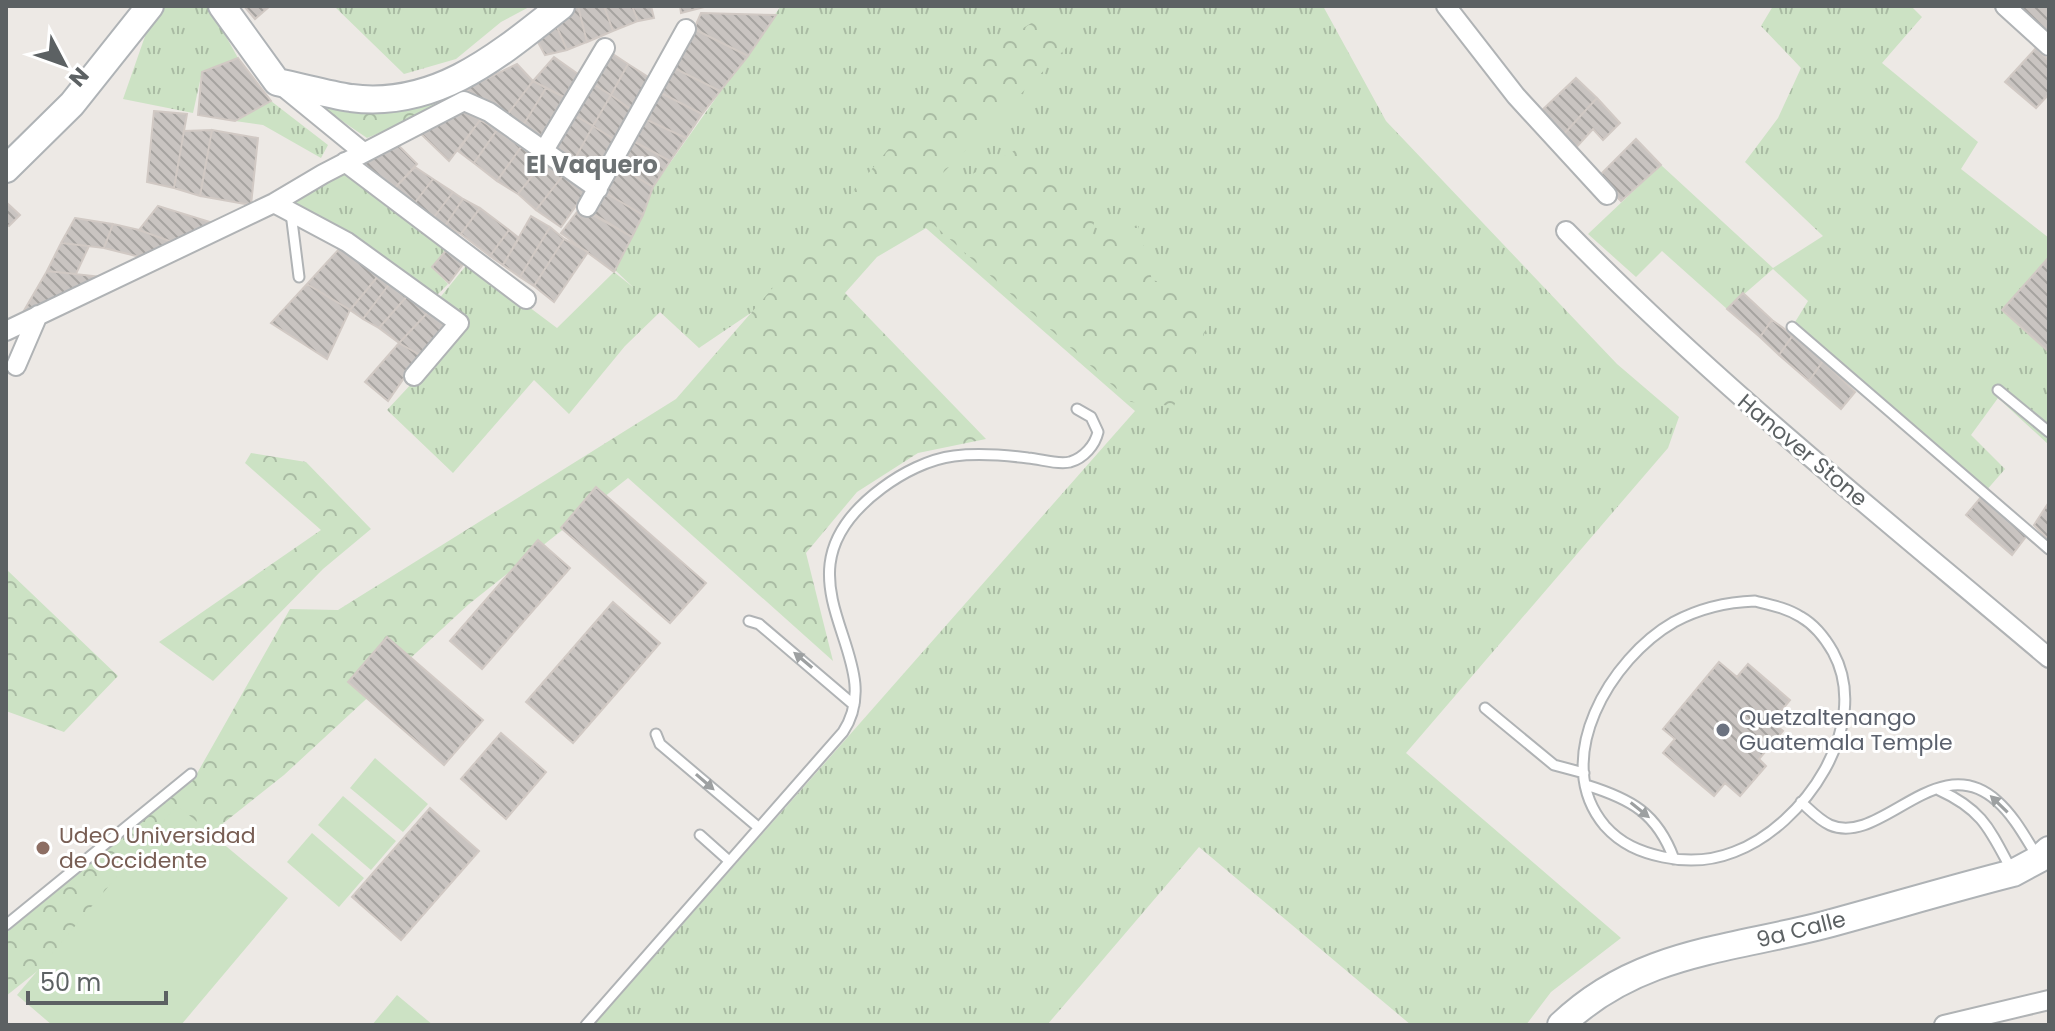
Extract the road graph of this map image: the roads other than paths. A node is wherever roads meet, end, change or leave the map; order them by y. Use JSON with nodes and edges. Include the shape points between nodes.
{"nodes":[{"id":1,"x":150,"y":6,"type":"edge"},
{"id":2,"x":222,"y":6,"type":"edge"},
{"id":3,"x":561,"y":6,"type":"edge"},
{"id":4,"x":1446,"y":6,"type":"edge"},
{"id":5,"x":2005,"y":6,"type":"edge"},
{"id":6,"x":686,"y":29,"type":"dead end"},
{"id":7,"x":2049,"y":46,"type":"edge"},
{"id":8,"x":605,"y":48,"type":"dead end"},
{"id":9,"x":277,"y":82,"type":"junction"},
{"id":10,"x":363,"y":152,"type":"junction"},
{"id":11,"x":543,"y":152,"type":"junction"},
{"id":12,"x":345,"y":162,"type":"junction"},
{"id":13,"x":6,"y":169,"type":"edge"},
{"id":14,"x":598,"y":189,"type":"junction"},
{"id":15,"x":1607,"y":195,"type":"dead end"},
{"id":16,"x":283,"y":207,"type":"junction"},
{"id":17,"x":587,"y":207,"type":"dead end"},
{"id":18,"x":1566,"y":231,"type":"dead end"},
{"id":19,"x":299,"y":277,"type":"dead end"},
{"id":20,"x":526,"y":299,"type":"dead end"},
{"id":21,"x":38,"y":315,"type":"junction"},
{"id":22,"x":1792,"y":327,"type":"dead end"},
{"id":23,"x":6,"y":331,"type":"edge"},
{"id":24,"x":16,"y":366,"type":"dead end"},
{"id":25,"x":414,"y":376,"type":"dead end"},
{"id":26,"x":1998,"y":390,"type":"dead end"},
{"id":27,"x":1077,"y":409,"type":"dead end"},
{"id":28,"x":2049,"y":432,"type":"edge"},
{"id":29,"x":2049,"y":549,"type":"edge"},
{"id":30,"x":749,"y":621,"type":"dead end"},
{"id":31,"x":2049,"y":658,"type":"edge"},
{"id":32,"x":854,"y":705,"type":"junction"},
{"id":33,"x":1485,"y":708,"type":"dead end"},
{"id":34,"x":656,"y":734,"type":"dead end"},
{"id":35,"x":1584,"y":773,"type":"junction"},
{"id":36,"x":191,"y":774,"type":"dead end"},
{"id":37,"x":1586,"y":785,"type":"junction"},
{"id":38,"x":1939,"y":790,"type":"junction"},
{"id":39,"x":1801,"y":802,"type":"junction"},
{"id":40,"x":758,"y":827,"type":"junction"},
{"id":41,"x":700,"y":835,"type":"dead end"},
{"id":42,"x":2044,"y":855,"type":"edge"},
{"id":43,"x":1674,"y":859,"type":"junction"},
{"id":44,"x":728,"y":860,"type":"junction"},
{"id":45,"x":2013,"y":873,"type":"junction"},
{"id":46,"x":6,"y":925,"type":"edge"},
{"id":47,"x":2049,"y":1000,"type":"edge"},
{"id":48,"x":586,"y":1025,"type":"edge"},
{"id":49,"x":1561,"y":1025,"type":"edge"},
{"id":50,"x":1944,"y":1025,"type":"edge"}],
"edges":[{"from":1,"to":13,"type":"main road","via":[[72,104]]},
{"from":2,"to":9,"type":"main road"},
{"from":3,"to":9,"type":"main road","via":[[441,88],[377,99]]},
{"from":4,"to":15,"type":"street","via":[[1516,96]]},
{"from":5,"to":7,"type":"street"},
{"from":6,"to":14,"type":"street"},
{"from":8,"to":11,"type":"street"},
{"from":9,"to":10,"type":"street"},
{"from":10,"to":11,"type":"street","via":[[464,101],[489,112]]},
{"from":10,"to":12,"type":"street"},
{"from":11,"to":14,"type":"street"},
{"from":12,"to":16,"type":"street"},
{"from":12,"to":20,"type":"street"},
{"from":14,"to":17,"type":"street"},
{"from":16,"to":19,"type":"lane"},
{"from":16,"to":21,"type":"street"},
{"from":16,"to":25,"type":"street","via":[[347,242],[459,323]]},
{"from":18,"to":31,"type":"street","name":"Hanover Stone","via":[[1733,390]]},
{"from":21,"to":23,"type":"street"},
{"from":21,"to":24,"type":"street"},
{"from":22,"to":29,"type":"lane"},
{"from":26,"to":28,"type":"lane"},
{"from":27,"to":32,"type":"lane","via":[[1091,417],[1098,432],[1090,448],[1073,461],[953,456],[903,474],[846,524],[829,564],[833,606],[856,686]]},
{"from":32,"to":30,"type":"lane","one_way":true},
{"from":32,"to":40,"type":"lane","via":[[843,732]]},
{"from":33,"to":35,"type":"lane","via":[[1554,765]]},
{"from":34,"to":40,"type":"lane","one_way":true,"via":[[660,744]]},
{"from":35,"to":37,"type":"lane"},
{"from":35,"to":39,"type":"lane","via":[[1595,709],[1653,637],[1700,610],[1755,601],[1780,607],[1814,627],[1838,662],[1845,685],[1845,710],[1833,756]]},
{"from":36,"to":46,"type":"lane"},
{"from":37,"to":43,"type":"lane","one_way":true,"via":[[1616,794],[1644,812],[1666,838]]},
{"from":37,"to":43,"type":"lane","via":[[1600,820],[1616,838]]},
{"from":38,"to":39,"type":"lane","via":[[1848,829],[1829,825]]},
{"from":42,"to":38,"type":"lane","one_way":true,"via":[[1990,795],[1961,784]]},
{"from":38,"to":45,"type":"lane","via":[[1978,815]]},
{"from":39,"to":43,"type":"lane","via":[[1774,829],[1736,852]]},
{"from":40,"to":44,"type":"lane"},
{"from":41,"to":44,"type":"lane"},
{"from":42,"to":45,"type":"main road","name":"9a Calle"},
{"from":44,"to":48,"type":"lane"},
{"from":45,"to":49,"type":"main road","name":"9a Calle","via":[[1657,964],[1600,994]]},
{"from":47,"to":50,"type":"street"}]}
